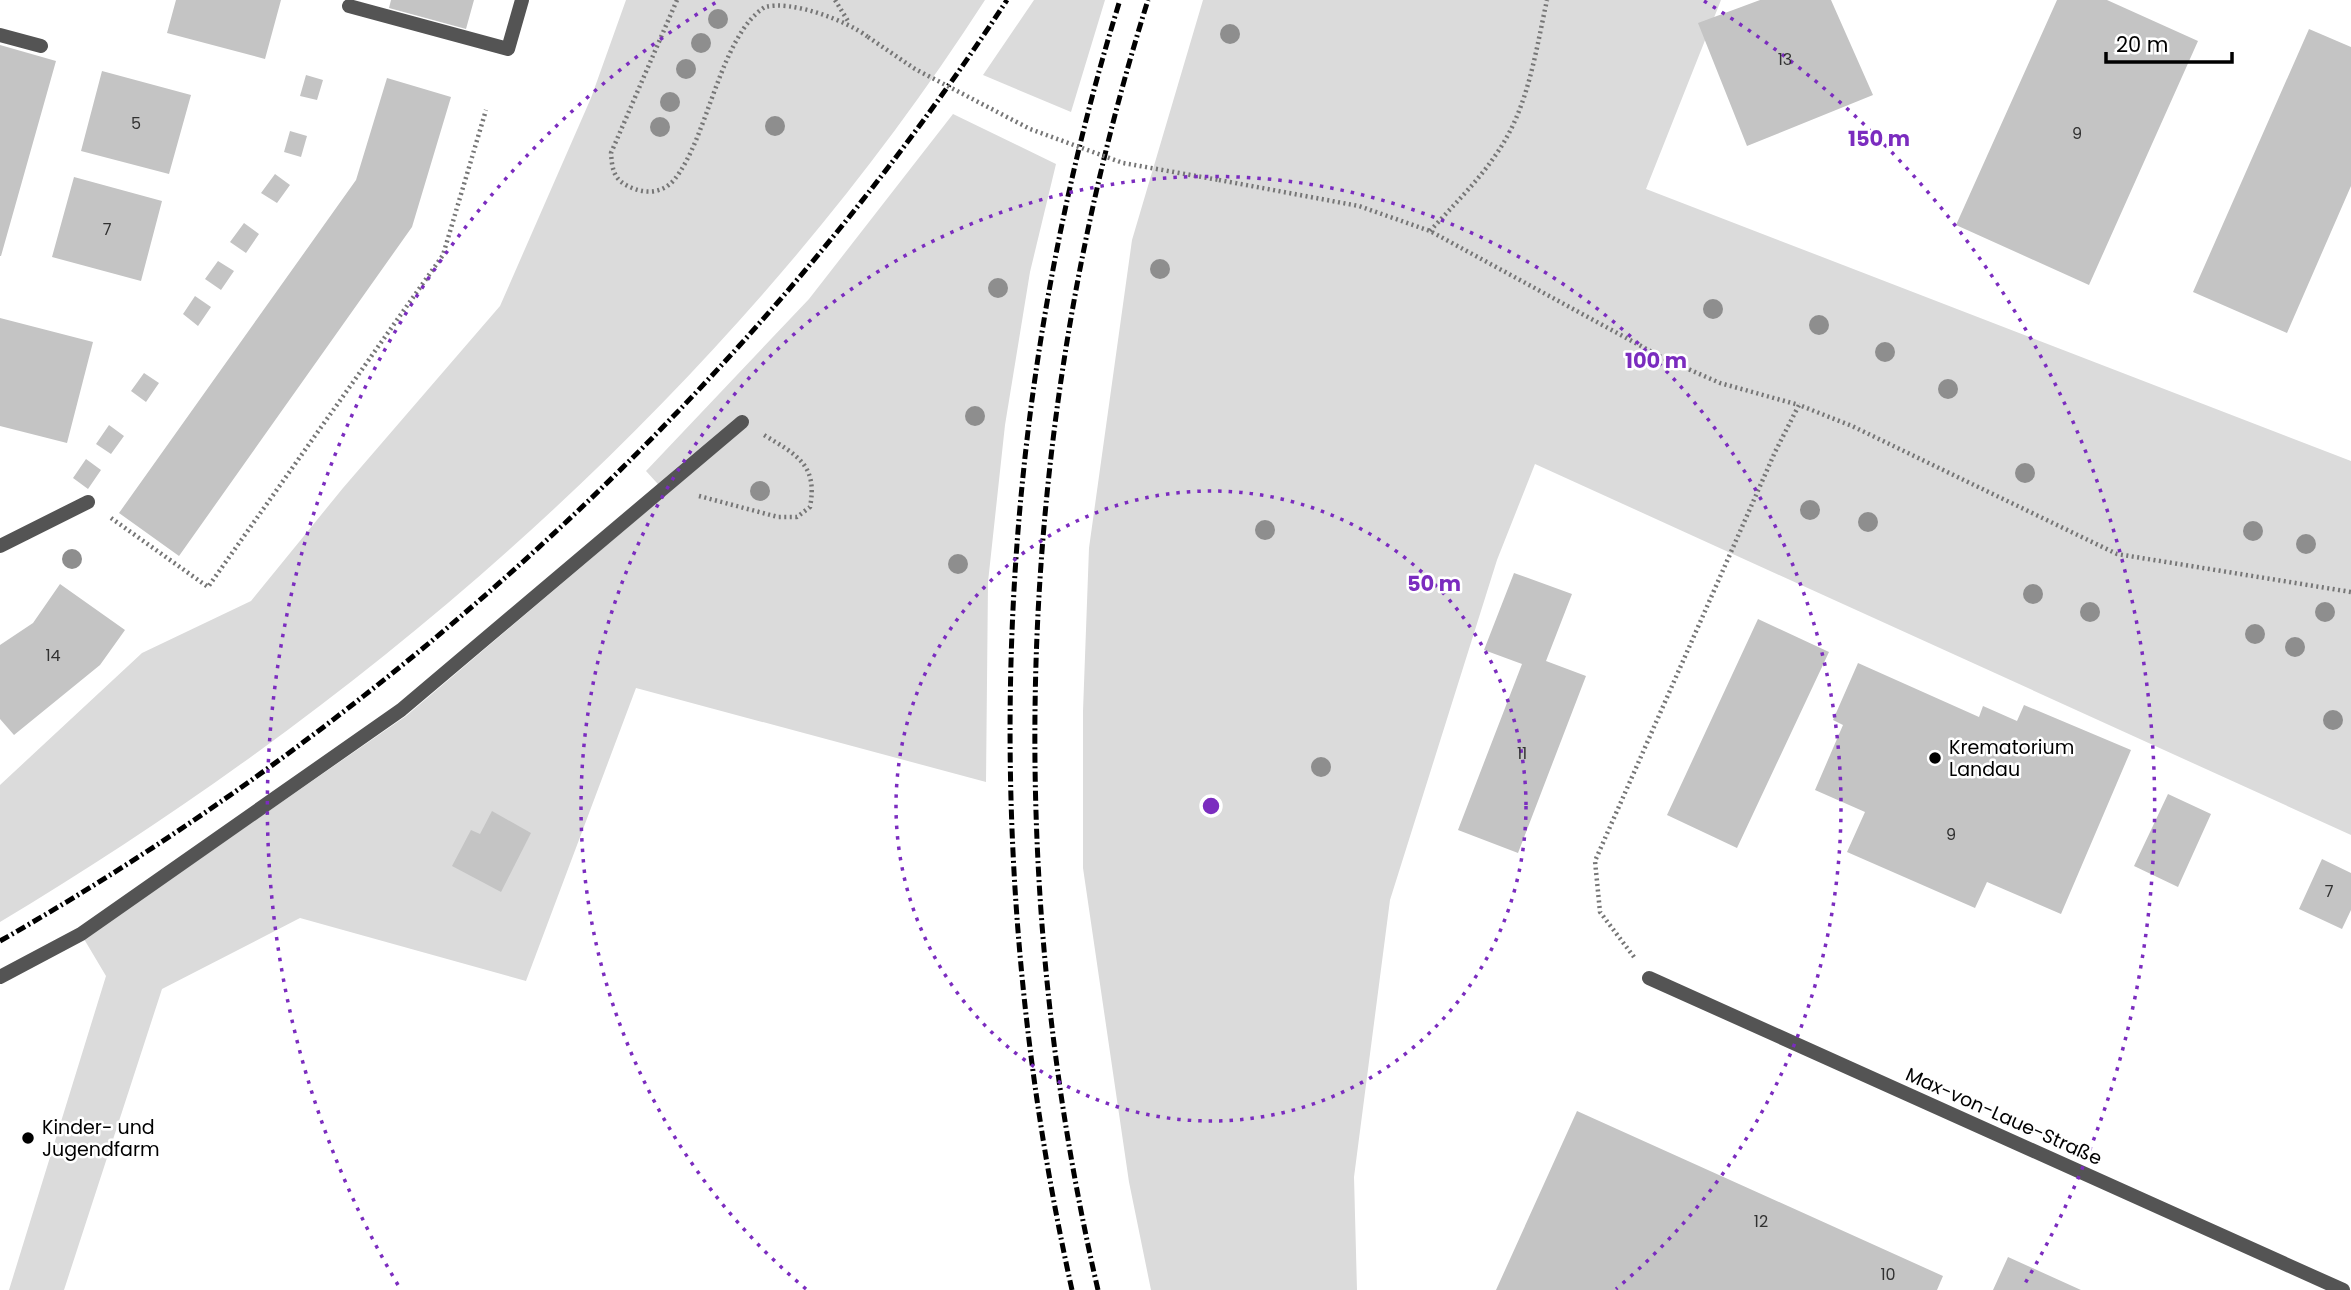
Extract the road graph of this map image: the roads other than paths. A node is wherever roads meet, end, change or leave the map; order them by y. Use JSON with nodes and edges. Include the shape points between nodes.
{"nodes":[{"id":1,"x":522,"y":0,"type":"edge"},
{"id":2,"x":349,"y":6,"type":"dead end"},
{"id":3,"x":0,"y":35,"type":"edge"},
{"id":4,"x":41,"y":46,"type":"dead end"},
{"id":5,"x":742,"y":422,"type":"road end"},
{"id":6,"x":88,"y":502,"type":"road end"},
{"id":7,"x":0,"y":546,"type":"edge"},
{"id":8,"x":0,"y":977,"type":"edge"},
{"id":9,"x":1649,"y":978,"type":"road end"},
{"id":10,"x":2343,"y":1290,"type":"edge"}],
"edges":[{"from":1,"to":2,"type":"street","via":[[508,49]]},
{"from":3,"to":4,"type":"street"},
{"from":5,"to":8,"type":"street","via":[[401,710],[81,934]]},
{"from":6,"to":7,"type":"street"},
{"from":9,"to":10,"type":"street","name":"Max-von-Laue-Straße"}]}
